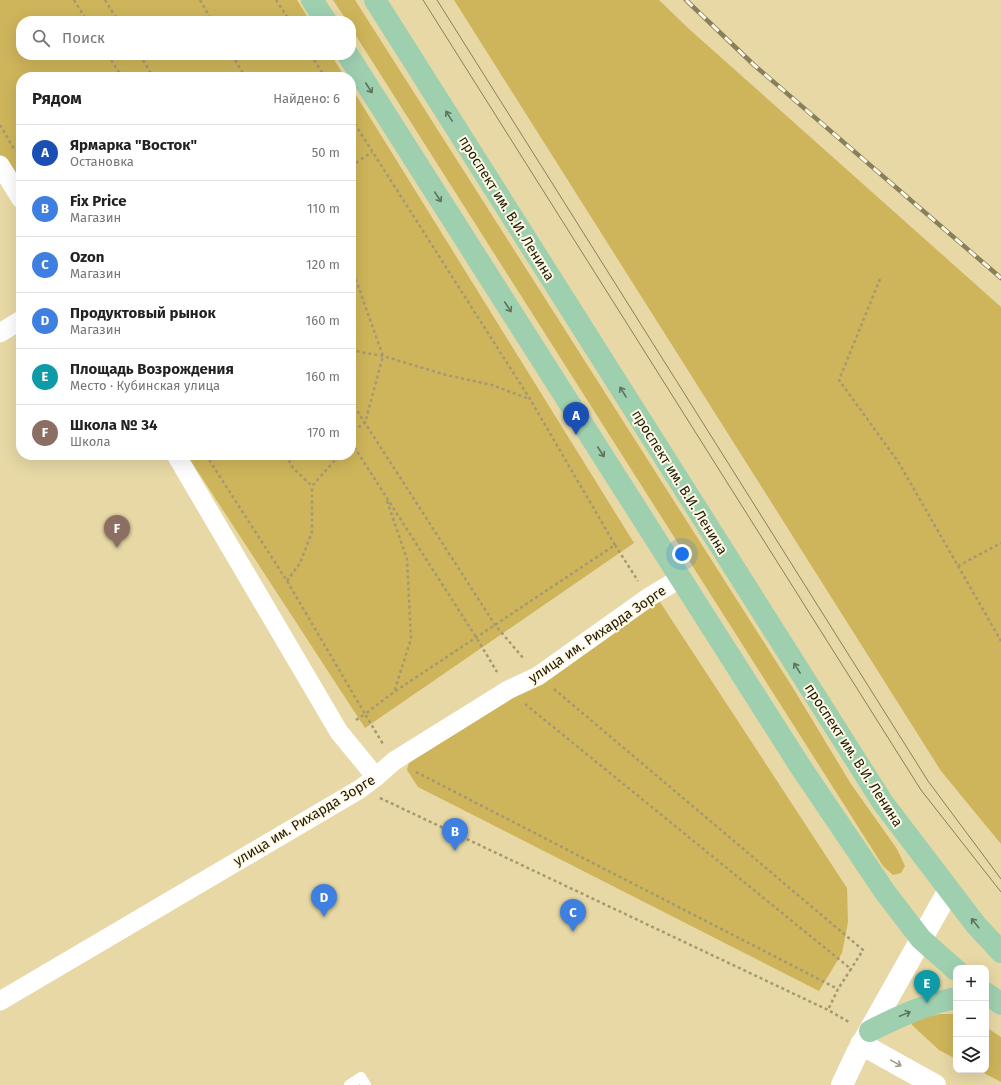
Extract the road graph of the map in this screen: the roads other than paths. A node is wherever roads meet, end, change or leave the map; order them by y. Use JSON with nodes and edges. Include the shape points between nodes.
{"nodes":[{"id":1,"x":312,"y":0,"type":"edge"},
{"id":2,"x":375,"y":0,"type":"edge"},
{"id":3,"x":323,"y":16,"type":"edge"},
{"id":4,"x":351,"y":60,"type":"edge"},
{"id":5,"x":0,"y":165,"type":"edge"},
{"id":6,"x":16,"y":191,"type":"edge"},
{"id":7,"x":16,"y":323,"type":"edge"},
{"id":8,"x":0,"y":333,"type":"edge"},
{"id":9,"x":179,"y":460,"type":"edge"},
{"id":10,"x":681,"y":578,"type":"junction"},
{"id":11,"x":376,"y":777,"type":"junction"},
{"id":12,"x":949,"y":890,"type":"junction"},
{"id":13,"x":921,"y":939,"type":"junction"},
{"id":14,"x":1001,"y":952,"type":"edge"},
{"id":15,"x":953,"y":967,"type":"edge"},
{"id":16,"x":953,"y":999,"type":"edge"},
{"id":17,"x":0,"y":1001,"type":"edge"},
{"id":18,"x":862,"y":1033,"type":"junction"},
{"id":19,"x":349,"y":1085,"type":"edge"},
{"id":20,"x":366,"y":1085,"type":"edge"},
{"id":21,"x":842,"y":1085,"type":"edge"},
{"id":22,"x":935,"y":1085,"type":"edge"}],
"edges":[{"from":1,"to":3,"type":"main road"},
{"from":12,"to":2,"type":"main road","name":"проспект им. В.И. Ленина","one_way":true,"via":[[883,803]]},
{"from":4,"to":10,"type":"main road","one_way":true},
{"from":5,"to":6,"type":"street"},
{"from":7,"to":8,"type":"street"},
{"from":9,"to":11,"type":"street","via":[[339,732]]},
{"from":10,"to":11,"type":"street","name":"улица им. Рихарда Зорге","via":[[538,676],[508,690],[394,761]]},
{"from":10,"to":13,"type":"main road","via":[[798,763],[885,892]]},
{"from":11,"to":17,"type":"street","name":"улица им. Рихарда Зорге","via":[[360,789]]},
{"from":12,"to":13,"type":"street"},
{"from":14,"to":12,"type":"main road","name":"проспект им. В.И. Ленина","one_way":true},
{"from":13,"to":15,"type":"main road"},
{"from":13,"to":18,"type":"street"},
{"from":18,"to":16,"type":"main road","one_way":true,"via":[[928,1005]]},
{"from":18,"to":21,"type":"street"},
{"from":18,"to":22,"type":"street","one_way":true},
{"from":19,"to":20,"type":"lane","via":[[361,1077]]}]}
